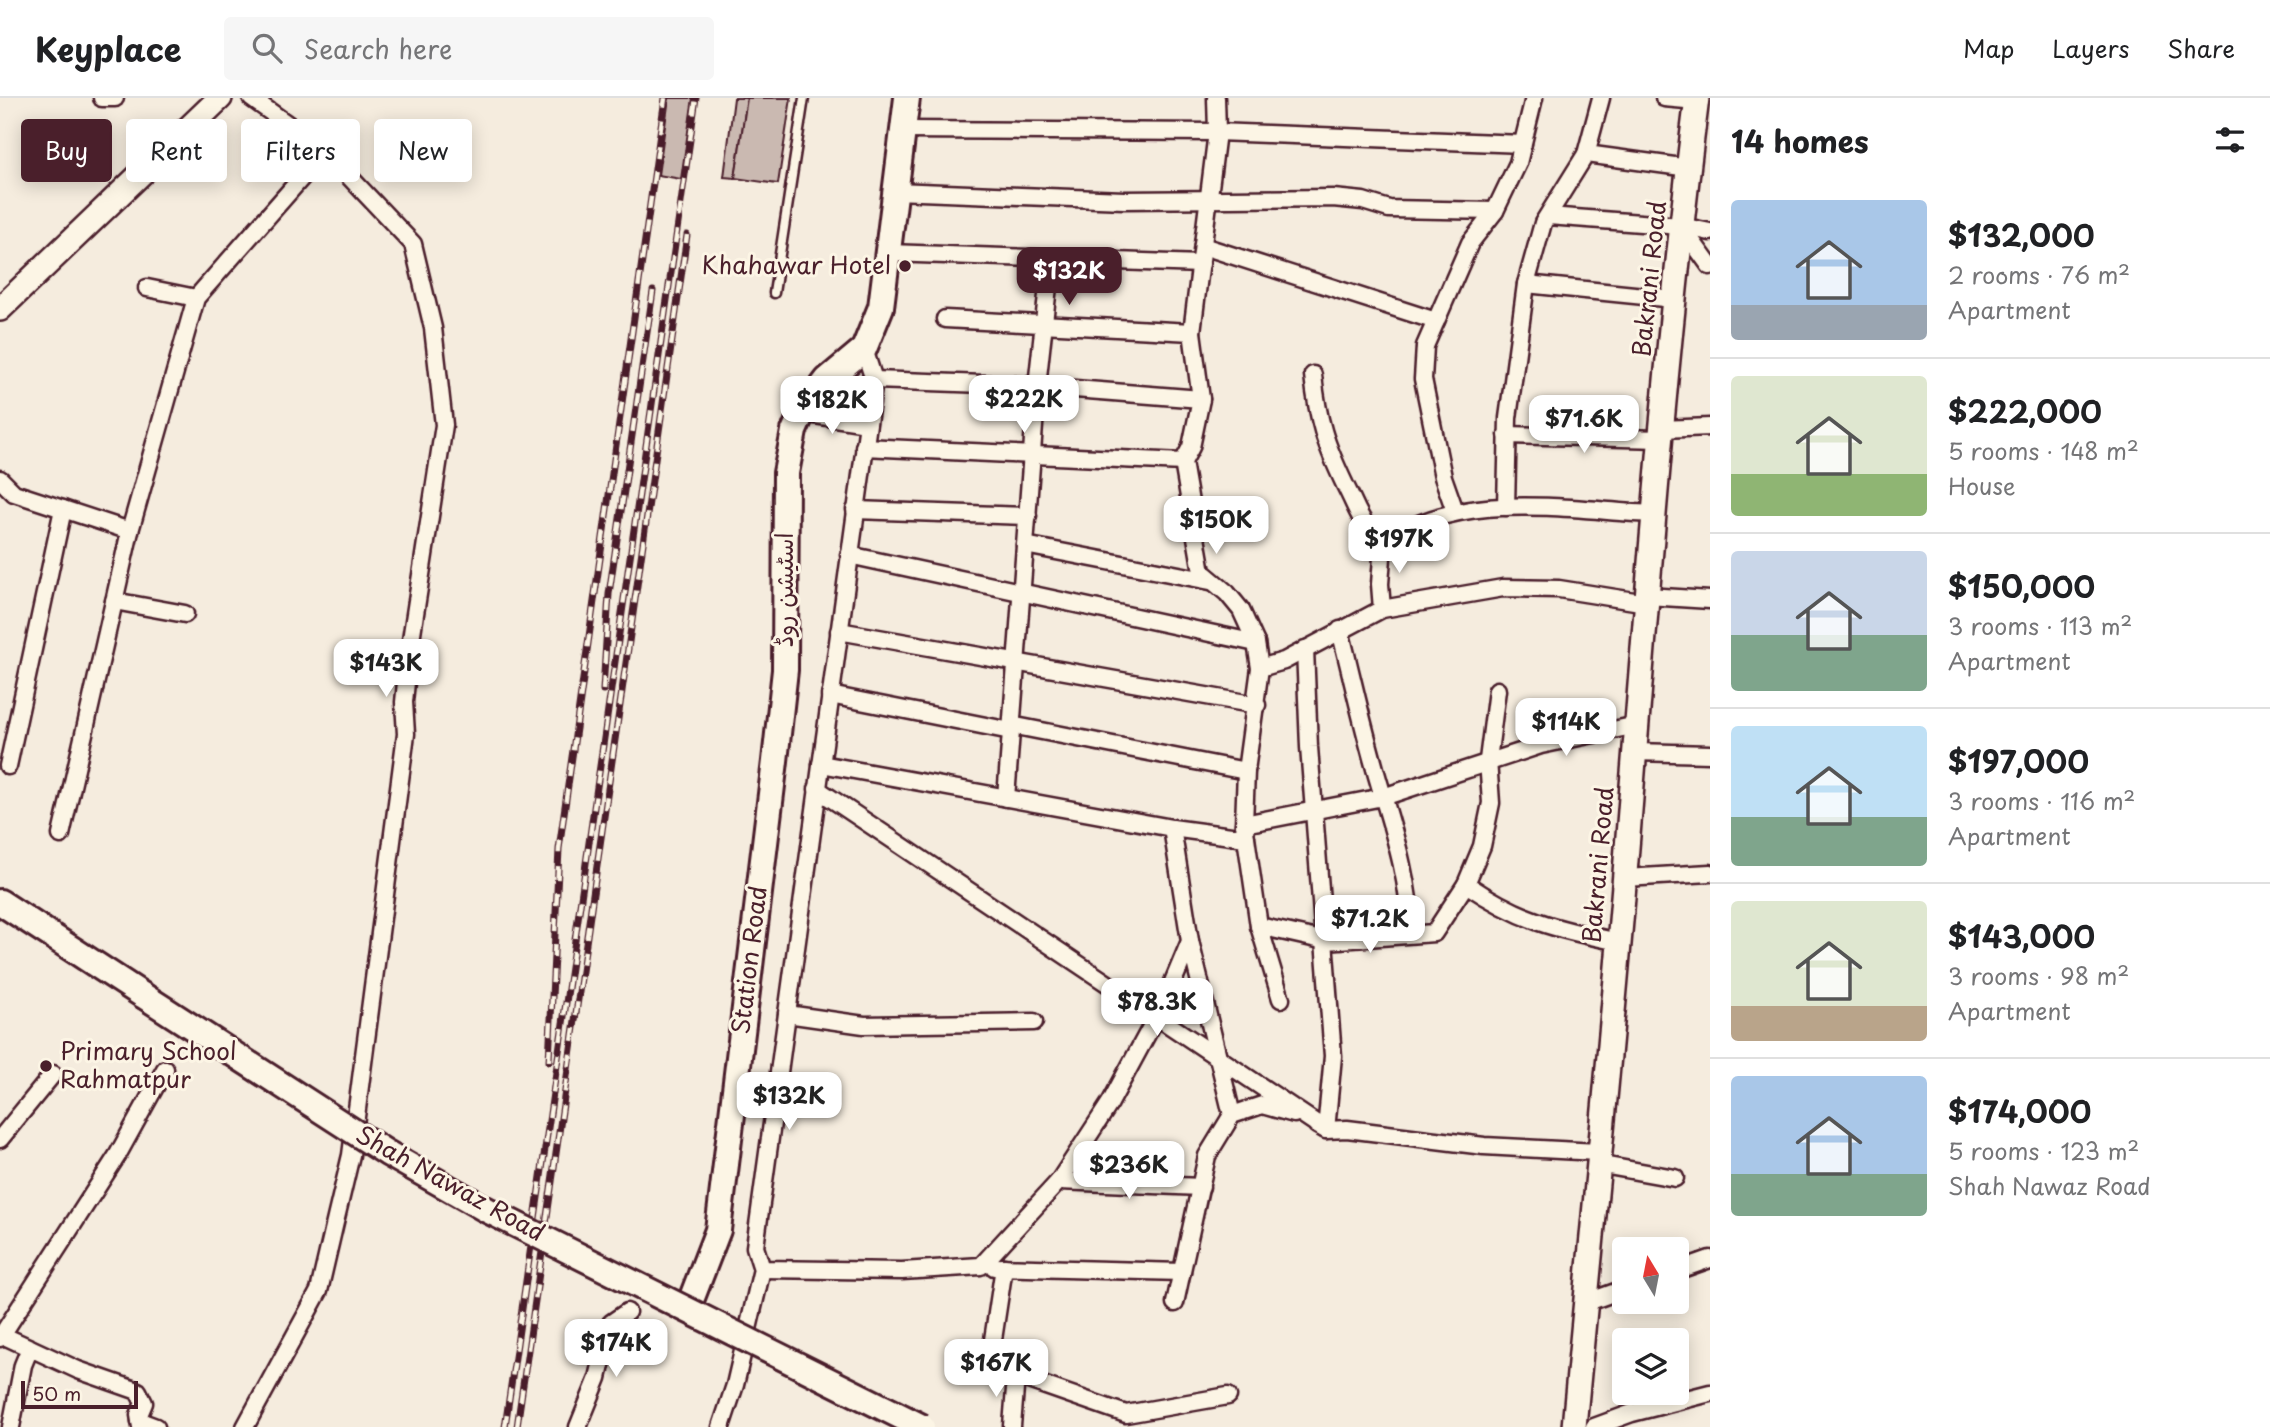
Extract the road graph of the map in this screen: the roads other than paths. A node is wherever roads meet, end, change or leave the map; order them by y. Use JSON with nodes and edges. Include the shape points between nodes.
{"nodes":[{"id":1,"x":102,"y":98,"type":"edge"},
{"id":2,"x":115,"y":98,"type":"edge"},
{"id":3,"x":220,"y":98,"type":"edge"},
{"id":4,"x":251,"y":98,"type":"edge"},
{"id":5,"x":804,"y":98,"type":"edge"},
{"id":6,"x":895,"y":98,"type":"edge"},
{"id":7,"x":907,"y":98,"type":"edge"},
{"id":8,"x":1216,"y":98,"type":"edge"},
{"id":9,"x":1534,"y":98,"type":"edge"},
{"id":10,"x":1601,"y":98,"type":"edge"},
{"id":11,"x":1664,"y":98,"type":"edge"},
{"id":12,"x":1697,"y":99,"type":"edge"},
{"id":13,"x":280,"y":119,"type":"edge"},
{"id":14,"x":902,"y":130,"type":"junction"},
{"id":15,"x":1217,"y":132,"type":"junction"},
{"id":16,"x":1523,"y":144,"type":"junction"},
{"id":17,"x":1586,"y":154,"type":"junction"},
{"id":18,"x":1689,"y":168,"type":"junction"},
{"id":19,"x":298,"y":182,"type":"edge"},
{"id":20,"x":354,"y":182,"type":"edge"},
{"id":21,"x":895,"y":191,"type":"junction"},
{"id":22,"x":1208,"y":197,"type":"junction"},
{"id":23,"x":1495,"y":211,"type":"junction"},
{"id":24,"x":1548,"y":216,"type":"junction"},
{"id":25,"x":1681,"y":226,"type":"junction"},
{"id":26,"x":1710,"y":232,"type":"edge"},
{"id":27,"x":1203,"y":246,"type":"junction"},
{"id":28,"x":888,"y":253,"type":"junction"},
{"id":29,"x":1051,"y":258,"type":"junction"},
{"id":30,"x":1200,"y":264,"type":"junction"},
{"id":31,"x":1710,"y":266,"type":"edge"},
{"id":32,"x":1526,"y":285,"type":"junction"},
{"id":33,"x":147,"y":288,"type":"dead end"},
{"id":34,"x":774,"y":293,"type":"dead end"},
{"id":35,"x":196,"y":298,"type":"junction"},
{"id":36,"x":1674,"y":299,"type":"junction"},
{"id":37,"x":0,"y":309,"type":"edge"},
{"id":38,"x":945,"y":319,"type":"dead end"},
{"id":39,"x":1436,"y":321,"type":"junction"},
{"id":40,"x":1044,"y":324,"type":"junction"},
{"id":41,"x":1192,"y":332,"type":"junction"},
{"id":42,"x":864,"y":349,"type":"junction"},
{"id":43,"x":1313,"y":375,"type":"dead end"},
{"id":44,"x":874,"y":380,"type":"junction"},
{"id":45,"x":1037,"y":386,"type":"junction"},
{"id":46,"x":1201,"y":399,"type":"junction"},
{"id":47,"x":802,"y":414,"type":"junction"},
{"id":48,"x":867,"y":423,"type":"junction"},
{"id":49,"x":1710,"y":427,"type":"edge"},
{"id":50,"x":1662,"y":434,"type":"junction"},
{"id":51,"x":1507,"y":435,"type":"junction"},
{"id":52,"x":864,"y":447,"type":"junction"},
{"id":53,"x":1034,"y":454,"type":"junction"},
{"id":54,"x":1183,"y":463,"type":"junction"},
{"id":55,"x":0,"y":479,"type":"edge"},
{"id":56,"x":1506,"y":507,"type":"junction"},
{"id":57,"x":63,"y":509,"type":"junction"},
{"id":58,"x":855,"y":510,"type":"junction"},
{"id":59,"x":1455,"y":511,"type":"junction"},
{"id":60,"x":1654,"y":514,"type":"junction"},
{"id":61,"x":1028,"y":516,"type":"junction"},
{"id":62,"x":130,"y":531,"type":"junction"},
{"id":63,"x":1383,"y":544,"type":"junction"},
{"id":64,"x":1025,"y":545,"type":"junction"},
{"id":65,"x":849,"y":555,"type":"junction"},
{"id":66,"x":1210,"y":580,"type":"junction"},
{"id":67,"x":1021,"y":592,"type":"junction"},
{"id":68,"x":1647,"y":599,"type":"junction"},
{"id":69,"x":1710,"y":600,"type":"edge"},
{"id":70,"x":114,"y":601,"type":"junction"},
{"id":71,"x":1382,"y":609,"type":"junction"},
{"id":72,"x":185,"y":614,"type":"dead end"},
{"id":73,"x":1340,"y":629,"type":"junction"},
{"id":74,"x":839,"y":631,"type":"junction"},
{"id":75,"x":1256,"y":643,"type":"junction"},
{"id":76,"x":1305,"y":649,"type":"junction"},
{"id":77,"x":1016,"y":663,"type":"junction"},
{"id":78,"x":1260,"y":668,"type":"junction"},
{"id":79,"x":1497,"y":690,"type":"dead end"},
{"id":80,"x":830,"y":695,"type":"junction"},
{"id":81,"x":1257,"y":705,"type":"junction"},
{"id":82,"x":1637,"y":725,"type":"junction"},
{"id":83,"x":1011,"y":728,"type":"junction"},
{"id":84,"x":1635,"y":752,"type":"junction"},
{"id":85,"x":1710,"y":754,"type":"edge"},
{"id":86,"x":1488,"y":760,"type":"junction"},
{"id":87,"x":821,"y":764,"type":"junction"},
{"id":88,"x":8,"y":766,"type":"dead end"},
{"id":89,"x":1246,"y":771,"type":"junction"},
{"id":90,"x":817,"y":789,"type":"junction"},
{"id":91,"x":1383,"y":797,"type":"junction"},
{"id":92,"x":1006,"y":798,"type":"junction"},
{"id":93,"x":1316,"y":810,"type":"junction"},
{"id":94,"x":1172,"y":828,"type":"junction"},
{"id":95,"x":1245,"y":831,"type":"junction"},
{"id":96,"x":61,"y":835,"type":"dead end"},
{"id":97,"x":763,"y":858,"type":"joint"},
{"id":98,"x":1710,"y":873,"type":"edge"},
{"id":99,"x":1625,"y":878,"type":"junction"},
{"id":100,"x":1466,"y":884,"type":"junction"},
{"id":101,"x":0,"y":902,"type":"edge"},
{"id":102,"x":1259,"y":926,"type":"junction"},
{"id":103,"x":1411,"y":932,"type":"junction"},
{"id":104,"x":1190,"y":941,"type":"junction"},
{"id":105,"x":1326,"y":941,"type":"junction"},
{"id":106,"x":1619,"y":942,"type":"junction"},
{"id":107,"x":1281,"y":999,"type":"dead end"},
{"id":108,"x":787,"y":1014,"type":"junction"},
{"id":109,"x":1157,"y":1016,"type":"junction"},
{"id":110,"x":1034,"y":1022,"type":"dead end"},
{"id":111,"x":1219,"y":1058,"type":"junction"},
{"id":112,"x":165,"y":1069,"type":"dead end"},
{"id":113,"x":53,"y":1074,"type":"dead end"},
{"id":114,"x":1232,"y":1115,"type":"junction"},
{"id":115,"x":1326,"y":1130,"type":"junction"},
{"id":116,"x":0,"y":1139,"type":"edge"},
{"id":117,"x":1598,"y":1158,"type":"junction"},
{"id":118,"x":1675,"y":1178,"type":"dead end"},
{"id":119,"x":1059,"y":1181,"type":"junction"},
{"id":120,"x":1201,"y":1187,"type":"junction"},
{"id":121,"x":1710,"y":1259,"type":"edge"},
{"id":122,"x":981,"y":1266,"type":"junction"},
{"id":123,"x":1689,"y":1266,"type":"edge"},
{"id":124,"x":1004,"y":1267,"type":"junction"},
{"id":125,"x":762,"y":1269,"type":"junction"},
{"id":126,"x":1182,"y":1272,"type":"junction"},
{"id":127,"x":1612,"y":1293,"type":"edge"},
{"id":128,"x":1175,"y":1303,"type":"dead end"},
{"id":129,"x":1585,"y":1303,"type":"junction"},
{"id":130,"x":688,"y":1308,"type":"junction"},
{"id":131,"x":7,"y":1309,"type":"edge"},
{"id":132,"x":627,"y":1312,"type":"dead end"},
{"id":133,"x":1,"y":1336,"type":"edge"},
{"id":134,"x":30,"y":1348,"type":"junction"},
{"id":135,"x":1016,"y":1376,"type":"junction"},
{"id":136,"x":1710,"y":1393,"type":"edge"},
{"id":137,"x":1228,"y":1396,"type":"dead end"},
{"id":138,"x":140,"y":1424,"type":"edge"},
{"id":139,"x":1012,"y":1426,"type":"edge"},
{"id":140,"x":11,"y":1427,"type":"edge"},
{"id":141,"x":156,"y":1427,"type":"edge"},
{"id":142,"x":245,"y":1427,"type":"edge"},
{"id":143,"x":578,"y":1427,"type":"edge"},
{"id":144,"x":721,"y":1427,"type":"edge"},
{"id":145,"x":922,"y":1427,"type":"edge"},
{"id":146,"x":1574,"y":1427,"type":"edge"},
{"id":147,"x":1594,"y":1427,"type":"edge"}],
"edges":[{"from":1,"to":2,"type":"street"},
{"from":3,"to":37,"type":"street"},
{"from":4,"to":13,"type":"street"},
{"from":5,"to":34,"type":"lane"},
{"from":6,"to":42,"type":"main road"},
{"from":7,"to":14,"type":"main road","name":"اسٹیشن روڈ"},
{"from":8,"to":15,"type":"street"},
{"from":9,"to":16,"type":"street"},
{"from":10,"to":17,"type":"street"},
{"from":11,"to":12,"type":"street"},
{"from":12,"to":18,"type":"street","name":"Bakrani Road"},
{"from":14,"to":15,"type":"street"},
{"from":14,"to":21,"type":"main road","name":"اسٹیشن روڈ"},
{"from":15,"to":16,"type":"street"},
{"from":15,"to":22,"type":"street"},
{"from":16,"to":23,"type":"street"},
{"from":17,"to":18,"type":"street"},
{"from":17,"to":24,"type":"street"},
{"from":18,"to":25,"type":"street","name":"Bakrani Road"},
{"from":19,"to":35,"type":"street"},
{"from":20,"to":142,"type":"street","via":[[413,244],[433,328],[444,425],[410,653],[404,702],[406,734],[351,1156],[319,1291]]},
{"from":21,"to":22,"type":"street","via":[[1098,200]]},
{"from":21,"to":28,"type":"main road","name":"اسٹیشن روڈ"},
{"from":22,"to":23,"type":"street","via":[[1334,198],[1389,209]]},
{"from":22,"to":27,"type":"street"},
{"from":23,"to":39,"type":"street","via":[[1470,243]]},
{"from":24,"to":25,"type":"street"},
{"from":24,"to":32,"type":"street"},
{"from":25,"to":26,"type":"street"},
{"from":25,"to":31,"type":"street"},
{"from":25,"to":36,"type":"street","name":"Bakrani Road"},
{"from":27,"to":30,"type":"street"},
{"from":27,"to":39,"type":"street"},
{"from":28,"to":29,"type":"street"},
{"from":28,"to":42,"type":"main road","name":"اسٹیشن روڈ","via":[[881,307]]},
{"from":29,"to":30,"type":"street"},
{"from":29,"to":40,"type":"street"},
{"from":30,"to":41,"type":"street"},
{"from":32,"to":36,"type":"street"},
{"from":32,"to":51,"type":"street"},
{"from":33,"to":35,"type":"street"},
{"from":35,"to":62,"type":"street"},
{"from":36,"to":50,"type":"street","name":"Bakrani Road"},
{"from":38,"to":40,"type":"street"},
{"from":39,"to":59,"type":"street","via":[[1425,346],[1423,379],[1443,477]]},
{"from":40,"to":41,"type":"street"},
{"from":40,"to":45,"type":"street"},
{"from":41,"to":46,"type":"street"},
{"from":42,"to":44,"type":"street"},
{"from":42,"to":47,"type":"main road","name":"اسٹیشن روڈ","via":[[827,380]]},
{"from":43,"to":63,"type":"street","via":[[1328,453],[1362,524]]},
{"from":44,"to":45,"type":"street"},
{"from":44,"to":48,"type":"street"},
{"from":45,"to":46,"type":"street"},
{"from":45,"to":53,"type":"street"},
{"from":46,"to":54,"type":"street"},
{"from":47,"to":48,"type":"street"},
{"from":47,"to":97,"type":"main road","name":"اسٹیشن روڈ","via":[[786,473],[785,670]]},
{"from":48,"to":52,"type":"street"},
{"from":49,"to":50,"type":"street"},
{"from":50,"to":51,"type":"street"},
{"from":50,"to":60,"type":"street","name":"Bakrani Road"},
{"from":51,"to":56,"type":"street"},
{"from":52,"to":53,"type":"street"},
{"from":52,"to":58,"type":"street"},
{"from":53,"to":54,"type":"street"},
{"from":53,"to":61,"type":"street"},
{"from":54,"to":66,"type":"street","via":[[1198,559]]},
{"from":55,"to":57,"type":"street","via":[[14,493]]},
{"from":56,"to":59,"type":"street"},
{"from":56,"to":60,"type":"street"},
{"from":57,"to":62,"type":"street"},
{"from":57,"to":88,"type":"street"},
{"from":58,"to":61,"type":"street"},
{"from":58,"to":65,"type":"street"},
{"from":59,"to":63,"type":"street","via":[[1398,532]]},
{"from":60,"to":68,"type":"street","name":"Bakrani Road"},
{"from":61,"to":64,"type":"street"},
{"from":62,"to":70,"type":"street"},
{"from":63,"to":71,"type":"street"},
{"from":64,"to":66,"type":"street"},
{"from":64,"to":67,"type":"street"},
{"from":65,"to":67,"type":"street"},
{"from":65,"to":74,"type":"street"},
{"from":66,"to":75,"type":"street","via":[[1241,610]]},
{"from":67,"to":75,"type":"street"},
{"from":67,"to":77,"type":"street"},
{"from":68,"to":69,"type":"street"},
{"from":68,"to":71,"type":"street","via":[[1503,588]]},
{"from":68,"to":82,"type":"street","name":"Bakrani Road"},
{"from":70,"to":72,"type":"street"},
{"from":70,"to":96,"type":"street"},
{"from":71,"to":73,"type":"street"},
{"from":73,"to":76,"type":"street"},
{"from":73,"to":91,"type":"street"},
{"from":74,"to":77,"type":"street"},
{"from":74,"to":80,"type":"street"},
{"from":75,"to":78,"type":"street"},
{"from":76,"to":78,"type":"street"},
{"from":76,"to":93,"type":"street"},
{"from":77,"to":81,"type":"street"},
{"from":77,"to":83,"type":"street"},
{"from":78,"to":81,"type":"street"},
{"from":79,"to":86,"type":"street"},
{"from":80,"to":83,"type":"street"},
{"from":80,"to":87,"type":"street"},
{"from":81,"to":89,"type":"street"},
{"from":82,"to":84,"type":"street","name":"Bakrani Road"},
{"from":82,"to":86,"type":"street"},
{"from":83,"to":89,"type":"street"},
{"from":83,"to":92,"type":"street"},
{"from":84,"to":85,"type":"street"},
{"from":84,"to":99,"type":"street","name":"Bakrani Road"},
{"from":86,"to":91,"type":"street"},
{"from":86,"to":100,"type":"street","via":[[1491,803],[1482,846]]},
{"from":87,"to":90,"type":"street"},
{"from":87,"to":92,"type":"street"},
{"from":89,"to":95,"type":"street"},
{"from":90,"to":108,"type":"street"},
{"from":90,"to":109,"type":"street"},
{"from":91,"to":93,"type":"street"},
{"from":91,"to":103,"type":"street","via":[[1410,895]]},
{"from":92,"to":94,"type":"street"},
{"from":93,"to":95,"type":"street"},
{"from":93,"to":105,"type":"street"},
{"from":94,"to":95,"type":"street"},
{"from":94,"to":104,"type":"street"},
{"from":95,"to":102,"type":"street"},
{"from":97,"to":130,"type":"main road","name":"Station Road","via":[[718,1230]]},
{"from":98,"to":99,"type":"street"},
{"from":99,"to":106,"type":"street","name":"Bakrani Road"},
{"from":100,"to":103,"type":"street","via":[[1434,933]]},
{"from":100,"to":106,"type":"street","via":[[1505,911],[1558,930]]},
{"from":101,"to":130,"type":"main road","name":"Shah Nawaz Road","bridge":true,"via":[[387,1153],[487,1210]]},
{"from":102,"to":105,"type":"street"},
{"from":102,"to":107,"type":"street"},
{"from":103,"to":105,"type":"street"},
{"from":104,"to":109,"type":"street"},
{"from":104,"to":111,"type":"street"},
{"from":105,"to":115,"type":"street","via":[[1333,1056]]},
{"from":106,"to":117,"type":"street","name":"Bakrani Road"},
{"from":108,"to":110,"type":"street","via":[[864,1025]]},
{"from":108,"to":125,"type":"street","via":[[755,1247]]},
{"from":109,"to":111,"type":"street"},
{"from":109,"to":119,"type":"street","via":[[1111,1103]]},
{"from":111,"to":114,"type":"street"},
{"from":111,"to":115,"type":"street"},
{"from":112,"to":131,"type":"street","via":[[117,1156]]},
{"from":113,"to":116,"type":"street"},
{"from":114,"to":115,"type":"street","via":[[1262,1105]]},
{"from":114,"to":120,"type":"street","via":[[1207,1156]]},
{"from":115,"to":117,"type":"street"},
{"from":117,"to":118,"type":"street"},
{"from":117,"to":129,"type":"street","name":"Bakrani Road"},
{"from":119,"to":120,"type":"street"},
{"from":119,"to":122,"type":"street"},
{"from":120,"to":126,"type":"street"},
{"from":121,"to":123,"type":"street"},
{"from":122,"to":124,"type":"street"},
{"from":122,"to":125,"type":"street","via":[[902,1271]]},
{"from":124,"to":126,"type":"street"},
{"from":124,"to":135,"type":"street","via":[[991,1364]]},
{"from":125,"to":144,"type":"street"},
{"from":126,"to":128,"type":"street"},
{"from":127,"to":129,"type":"street"},
{"from":129,"to":146,"type":"street","name":"Bakrani Road"},
{"from":130,"to":145,"type":"main road","name":"Shah Nawaz Road","bridge":true},
{"from":131,"to":133,"type":"street"},
{"from":132,"to":143,"type":"street","via":[[611,1323],[598,1378]]},
{"from":133,"to":134,"type":"street"},
{"from":134,"to":138,"type":"street","via":[[138,1391],[144,1404]]},
{"from":134,"to":140,"type":"street"},
{"from":135,"to":137,"type":"street","via":[[1126,1415]]},
{"from":135,"to":139,"type":"street"},
{"from":136,"to":147,"type":"street"},
{"from":138,"to":141,"type":"street"}]}
